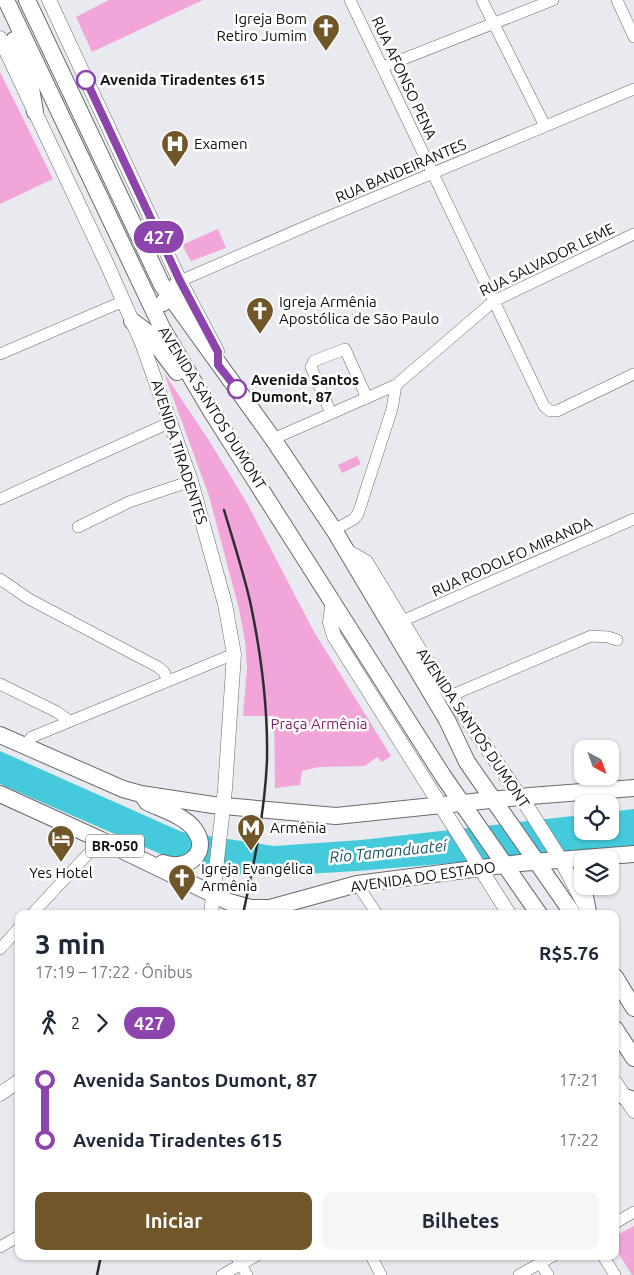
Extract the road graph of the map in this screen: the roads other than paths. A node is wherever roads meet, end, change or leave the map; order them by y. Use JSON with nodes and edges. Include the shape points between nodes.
{"nodes":[{"id":1,"x":6,"y":0,"type":"edge"},
{"id":2,"x":27,"y":0,"type":"edge"},
{"id":3,"x":49,"y":0,"type":"edge"},
{"id":4,"x":350,"y":0,"type":"edge"},
{"id":5,"x":482,"y":0,"type":"edge"},
{"id":6,"x":553,"y":0,"type":"edge"},
{"id":7,"x":617,"y":0,"type":"edge"},
{"id":8,"x":0,"y":6,"type":"edge"},
{"id":9,"x":493,"y":23,"type":"junction"},
{"id":10,"x":634,"y":37,"type":"edge"},
{"id":11,"x":0,"y":38,"type":"edge"},
{"id":12,"x":383,"y":67,"type":"junction"},
{"id":13,"x":634,"y":90,"type":"edge"},
{"id":14,"x":35,"y":112,"type":"junction"},
{"id":15,"x":545,"y":126,"type":"junction"},
{"id":16,"x":433,"y":173,"type":"junction"},
{"id":17,"x":634,"y":234,"type":"edge"},
{"id":18,"x":180,"y":281,"type":"junction"},
{"id":19,"x":168,"y":295,"type":"junction"},
{"id":20,"x":124,"y":301,"type":"junction"},
{"id":21,"x":494,"y":301,"type":"junction"},
{"id":22,"x":156,"y":316,"type":"junction"},
{"id":23,"x":132,"y":321,"type":"joint"},
{"id":24,"x":145,"y":338,"type":"junction"},
{"id":25,"x":0,"y":354,"type":"edge"},
{"id":26,"x":218,"y":365,"type":"junction"},
{"id":27,"x":634,"y":374,"type":"edge"},
{"id":28,"x":396,"y":385,"type":"junction"},
{"id":29,"x":366,"y":398,"type":"junction"},
{"id":30,"x":211,"y":411,"type":"junction"},
{"id":31,"x":331,"y":413,"type":"junction"},
{"id":32,"x":171,"y":422,"type":"junction"},
{"id":33,"x":273,"y":439,"type":"junction"},
{"id":34,"x":191,"y":481,"type":"junction"},
{"id":35,"x":0,"y":499,"type":"edge"},
{"id":36,"x":634,"y":519,"type":"edge"},
{"id":37,"x":78,"y":527,"type":"dead end"},
{"id":38,"x":334,"y":530,"type":"junction"},
{"id":39,"x":347,"y":551,"type":"junction"},
{"id":40,"x":0,"y":579,"type":"edge"},
{"id":41,"x":333,"y":601,"type":"junction"},
{"id":42,"x":402,"y":621,"type":"junction"},
{"id":43,"x":617,"y":640,"type":"dead end"},
{"id":44,"x":234,"y":654,"type":"junction"},
{"id":45,"x":168,"y":681,"type":"junction"},
{"id":46,"x":0,"y":684,"type":"edge"},
{"id":47,"x":450,"y":696,"type":"junction"},
{"id":48,"x":69,"y":721,"type":"junction"},
{"id":49,"x":0,"y":735,"type":"edge"},
{"id":50,"x":24,"y":746,"type":"junction"},
{"id":51,"x":634,"y":788,"type":"edge"},
{"id":52,"x":0,"y":794,"type":"edge"},
{"id":53,"x":141,"y":794,"type":"junction"},
{"id":54,"x":521,"y":797,"type":"junction"},
{"id":55,"x":493,"y":800,"type":"junction"},
{"id":56,"x":463,"y":803,"type":"junction"},
{"id":57,"x":223,"y":805,"type":"junction"},
{"id":58,"x":442,"y":806,"type":"junction"},
{"id":59,"x":101,"y":840,"type":"junction"},
{"id":60,"x":634,"y":854,"type":"edge"},
{"id":61,"x":619,"y":856,"type":"edge"},
{"id":62,"x":560,"y":858,"type":"junction"},
{"id":63,"x":574,"y":858,"type":"edge"},
{"id":64,"x":537,"y":860,"type":"junction"},
{"id":65,"x":146,"y":861,"type":"junction"},
{"id":66,"x":503,"y":863,"type":"junction"},
{"id":67,"x":479,"y":865,"type":"junction"},
{"id":68,"x":358,"y":884,"type":"junction"},
{"id":69,"x":213,"y":894,"type":"junction"},
{"id":70,"x":583,"y":895,"type":"edge"},
{"id":71,"x":278,"y":909,"type":"edge"},
{"id":72,"x":36,"y":910,"type":"edge"},
{"id":73,"x":211,"y":910,"type":"edge"},
{"id":74,"x":374,"y":910,"type":"edge"},
{"id":75,"x":507,"y":910,"type":"edge"},
{"id":76,"x":536,"y":910,"type":"edge"},
{"id":77,"x":580,"y":910,"type":"edge"},
{"id":78,"x":582,"y":910,"type":"edge"},
{"id":79,"x":583,"y":910,"type":"edge"},
{"id":80,"x":15,"y":932,"type":"edge"},
{"id":81,"x":1,"y":946,"type":"edge"},
{"id":82,"x":619,"y":984,"type":"edge"},
{"id":83,"x":634,"y":1008,"type":"edge"},
{"id":84,"x":619,"y":1035,"type":"edge"},
{"id":85,"x":634,"y":1058,"type":"edge"},
{"id":86,"x":15,"y":1084,"type":"edge"},
{"id":87,"x":619,"y":1087,"type":"edge"},
{"id":88,"x":0,"y":1094,"type":"edge"},
{"id":89,"x":629,"y":1099,"type":"edge"},
{"id":90,"x":634,"y":1111,"type":"edge"},
{"id":91,"x":634,"y":1212,"type":"edge"},
{"id":92,"x":619,"y":1221,"type":"edge"},
{"id":93,"x":15,"y":1238,"type":"edge"},
{"id":94,"x":0,"y":1247,"type":"edge"},
{"id":95,"x":238,"y":1260,"type":"edge"},
{"id":96,"x":374,"y":1260,"type":"edge"},
{"id":97,"x":546,"y":1260,"type":"edge"},
{"id":98,"x":606,"y":1260,"type":"edge"},
{"id":99,"x":540,"y":1263,"type":"junction"},
{"id":100,"x":222,"y":1275,"type":"edge"},
{"id":101,"x":247,"y":1275,"type":"edge"},
{"id":102,"x":381,"y":1275,"type":"edge"},
{"id":103,"x":519,"y":1275,"type":"edge"},
{"id":104,"x":548,"y":1275,"type":"edge"},
{"id":105,"x":615,"y":1275,"type":"edge"}],
"edges":[{"from":1,"to":22,"type":"highway"},
{"from":2,"to":19,"type":"highway"},
{"from":3,"to":18,"type":"main road"},
{"from":4,"to":12,"type":"street","name":"RUA AFONSO PENA"},
{"from":5,"to":9,"type":"street"},
{"from":6,"to":9,"type":"street"},
{"from":7,"to":10,"type":"street"},
{"from":8,"to":14,"type":"highway","via":[[30,82]]},
{"from":9,"to":12,"type":"street"},
{"from":9,"to":15,"type":"street"},
{"from":11,"to":14,"type":"main road"},
{"from":12,"to":16,"type":"street","name":"RUA AFONSO PENA"},
{"from":13,"to":15,"type":"street","name":"RUA BANDEIRANTES"},
{"from":14,"to":20,"type":"main road"},
{"from":15,"to":16,"type":"street","name":"RUA BANDEIRANTES"},
{"from":16,"to":18,"type":"street","name":"RUA BANDEIRANTES"},
{"from":16,"to":21,"type":"street","name":"RUA AFONSO PENA"},
{"from":17,"to":21,"type":"street","name":"RUA SALVADOR LEME"},
{"from":18,"to":19,"type":"highway"},
{"from":18,"to":26,"type":"main road","name":"AVENIDA SANTOS DUMONT","via":[[218,352]]},
{"from":19,"to":22,"type":"highway"},
{"from":19,"to":26,"type":"highway","name":"AVENIDA SANTOS DUMONT"},
{"from":20,"to":23,"type":"main road"},
{"from":20,"to":25,"type":"street"},
{"from":21,"to":27,"type":"street","name":"RUA AFONSO PENA","via":[[544,406],[550,411],[557,411]]},
{"from":21,"to":28,"type":"street","name":"RUA SALVADOR LEME"},
{"from":22,"to":24,"type":"highway"},
{"from":22,"to":30,"type":"highway","name":"AVENIDA SANTOS DUMONT"},
{"from":23,"to":24,"type":"highway"},
{"from":24,"to":30,"type":"highway","via":[[200,404]]},
{"from":24,"to":32,"type":"main road","name":"AVENIDA TIRADENTES"},
{"from":26,"to":33,"type":"highway","name":"AVENIDA SANTOS DUMONT"},
{"from":28,"to":29,"type":"street","name":"RUA SALVADOR LEME"},
{"from":28,"to":38,"type":"street","via":[[392,409],[358,514]]},
{"from":29,"to":31,"type":"street","name":"RUA SALVADOR LEME"},
{"from":29,"to":31,"type":"street","via":[[345,349],[314,361],[311,367]]},
{"from":30,"to":41,"type":"highway","name":"AVENIDA SANTOS DUMONT"},
{"from":31,"to":33,"type":"street","name":"RUA SALVADOR LEME"},
{"from":32,"to":34,"type":"main road","name":"AVENIDA TIRADENTES"},
{"from":32,"to":35,"type":"street"},
{"from":33,"to":38,"type":"highway","name":"AVENIDA SANTOS DUMONT"},
{"from":34,"to":37,"type":"street","via":[[129,502]]},
{"from":34,"to":44,"type":"main road","name":"AVENIDA TIRADENTES","via":[[233,638]]},
{"from":36,"to":42,"type":"street","name":"RUA RODOLFO MIRANDA"},
{"from":38,"to":39,"type":"highway","name":"AVENIDA SANTOS DUMONT"},
{"from":39,"to":42,"type":"main road","name":"AVENIDA SANTOS DUMONT","via":[[366,562]]},
{"from":39,"to":55,"type":"highway","name":"AVENIDA SANTOS DUMONT","via":[[446,720],[467,762]]},
{"from":40,"to":45,"type":"street","via":[[29,599],[158,667]]},
{"from":41,"to":56,"type":"highway","name":"AVENIDA SANTOS DUMONT"},
{"from":41,"to":58,"type":"main road","via":[[330,622],[334,636]]},
{"from":42,"to":47,"type":"main road","name":"AVENIDA SANTOS DUMONT"},
{"from":43,"to":47,"type":"street","via":[[591,636]]},
{"from":44,"to":45,"type":"street"},
{"from":44,"to":57,"type":"main road","name":"AVENIDA TIRADENTES"},
{"from":45,"to":48,"type":"street"},
{"from":46,"to":48,"type":"street"},
{"from":47,"to":54,"type":"main road","name":"AVENIDA SANTOS DUMONT"},
{"from":48,"to":50,"type":"street","via":[[32,737]]},
{"from":49,"to":50,"type":"highway"},
{"from":50,"to":53,"type":"highway"},
{"from":51,"to":54,"type":"highway"},
{"from":52,"to":59,"type":"highway","name":"AVENIDA DO ESTADO","number":"BR-050"},
{"from":53,"to":57,"type":"highway"},
{"from":53,"to":65,"type":"highway","via":[[147,802],[187,822],[198,838],[198,849],[189,863],[173,867],[151,859]]},
{"from":54,"to":55,"type":"highway"},
{"from":54,"to":62,"type":"main road","name":"AVENIDA SANTOS DUMONT"},
{"from":55,"to":56,"type":"highway"},
{"from":55,"to":64,"type":"highway","name":"AVENIDA SANTOS DUMONT"},
{"from":56,"to":58,"type":"highway"},
{"from":56,"to":66,"type":"highway","name":"AVENIDA SANTOS DUMONT"},
{"from":57,"to":58,"type":"highway","via":[[336,816]]},
{"from":57,"to":69,"type":"main road","name":"AVENIDA TIRADENTES"},
{"from":58,"to":67,"type":"main road"},
{"from":59,"to":65,"type":"highway","name":"AVENIDA DO ESTADO","number":"BR-050"},
{"from":59,"to":72,"type":"street"},
{"from":60,"to":61,"type":"highway","name":"AVENIDA DO ESTADO","number":"BR-050"},
{"from":62,"to":63,"type":"highway","name":"AVENIDA DO ESTADO","number":"BR-050"},
{"from":62,"to":64,"type":"highway","name":"AVENIDA DO ESTADO","number":"BR-050"},
{"from":62,"to":78,"type":"main road","name":"AVENIDA SANTOS DUMONT"},
{"from":64,"to":66,"type":"highway","name":"AVENIDA DO ESTADO","number":"BR-050"},
{"from":64,"to":77,"type":"highway","name":"AVENIDA SANTOS DUMONT"},
{"from":65,"to":69,"type":"highway","name":"AVENIDA DO ESTADO","number":"BR-050"},
{"from":66,"to":67,"type":"highway","name":"AVENIDA DO ESTADO","number":"BR-050"},
{"from":66,"to":76,"type":"highway","name":"AVENIDA SANTOS DUMONT"},
{"from":67,"to":68,"type":"highway","name":"AVENIDA DO ESTADO","number":"BR-050"},
{"from":67,"to":75,"type":"main road"},
{"from":68,"to":71,"type":"highway","name":"AVENIDA DO ESTADO","number":"BR-050"},
{"from":68,"to":74,"type":"street"},
{"from":69,"to":71,"type":"highway","name":"AVENIDA DO ESTADO","number":"BR-050","via":[[251,908]]},
{"from":69,"to":73,"type":"main road","name":"AVENIDA TIRADENTES"},
{"from":70,"to":79,"type":"highway"},
{"from":80,"to":81,"type":"street"},
{"from":82,"to":83,"type":"highway"},
{"from":84,"to":85,"type":"highway"},
{"from":86,"to":88,"type":"main road"},
{"from":87,"to":89,"type":"main road"},
{"from":89,"to":90,"type":"main road"},
{"from":91,"to":92,"type":"street"},
{"from":93,"to":94,"type":"street"},
{"from":95,"to":100,"type":"street"},
{"from":95,"to":101,"type":"street"},
{"from":96,"to":102,"type":"street"},
{"from":97,"to":99,"type":"street"},
{"from":98,"to":105,"type":"street"},
{"from":99,"to":103,"type":"street"},
{"from":99,"to":104,"type":"street"}]}
